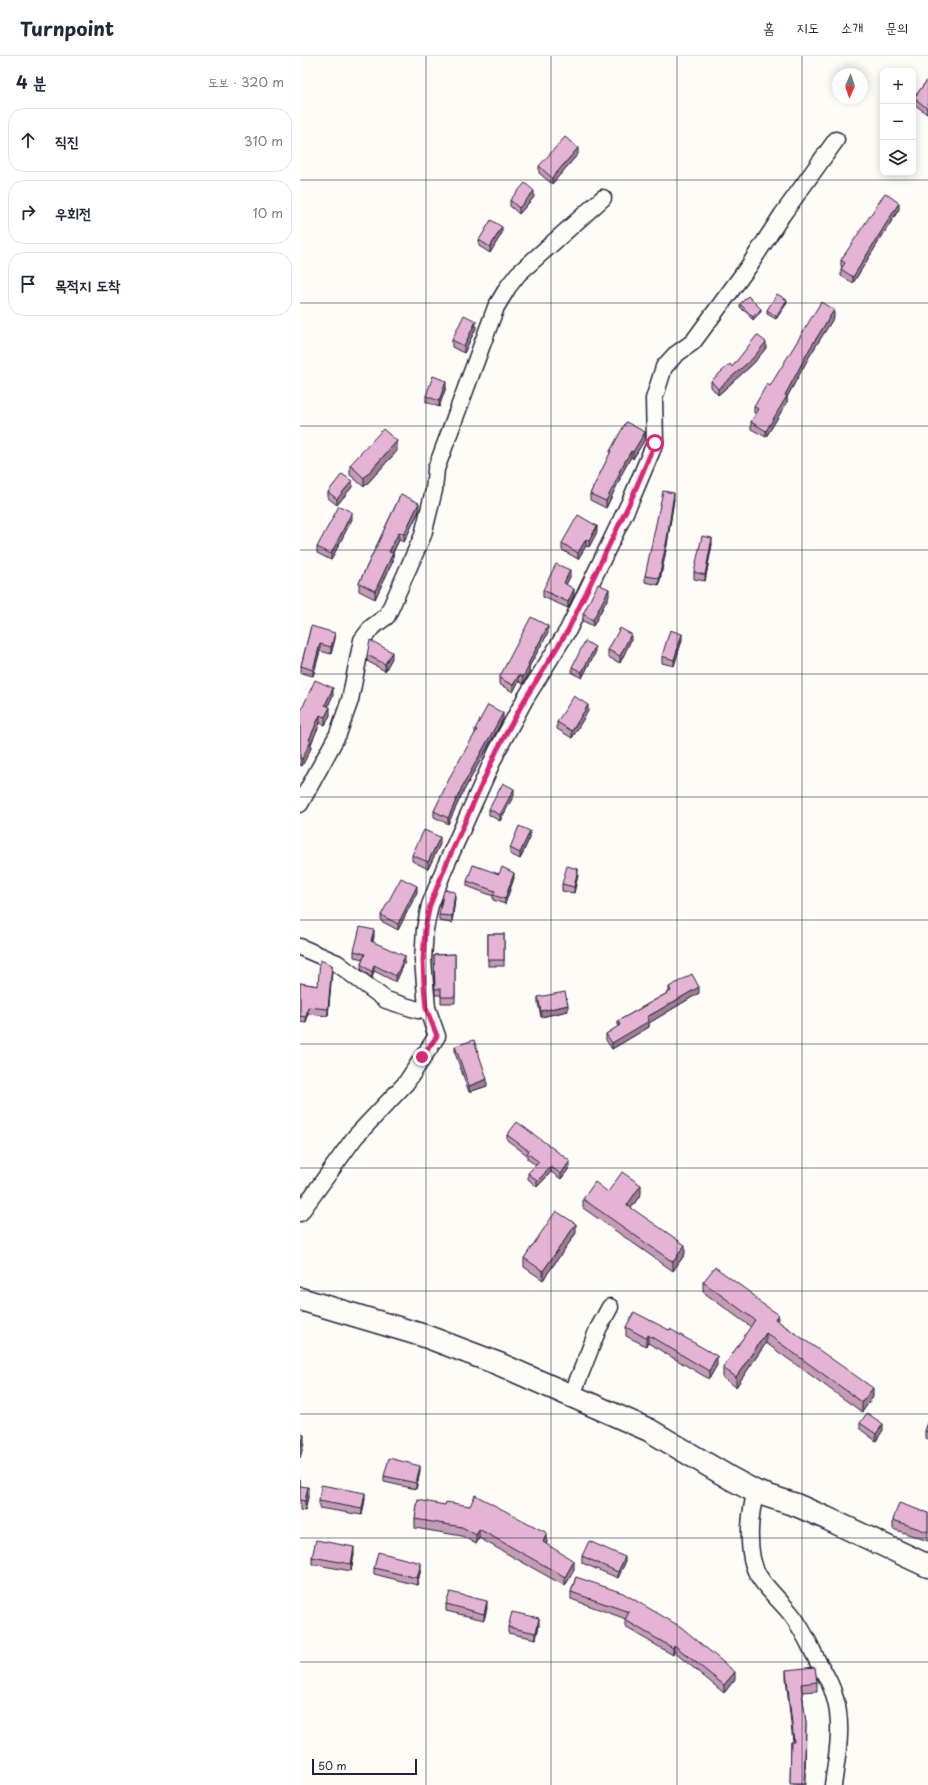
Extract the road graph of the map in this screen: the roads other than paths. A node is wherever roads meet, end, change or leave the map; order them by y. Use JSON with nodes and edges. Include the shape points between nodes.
{"nodes":[{"id":1,"x":836,"y":140,"type":"dead end"},
{"id":2,"x":603,"y":198,"type":"dead end"},
{"id":3,"x":300,"y":804,"type":"edge"},
{"id":4,"x":300,"y":947,"type":"edge"},
{"id":5,"x":426,"y":1008,"type":"junction"},
{"id":6,"x":300,"y":1214,"type":"edge"},
{"id":7,"x":300,"y":1299,"type":"edge"},
{"id":8,"x":610,"y":1306,"type":"dead end"},
{"id":9,"x":572,"y":1396,"type":"junction"},
{"id":10,"x":756,"y":1492,"type":"junction"},
{"id":11,"x":928,"y":1566,"type":"edge"},
{"id":12,"x":833,"y":1785,"type":"edge"}],
"edges":[{"from":1,"to":5,"type":"street","via":[[693,342],[664,367],[654,399],[655,443],[632,496],[568,630],[497,750],[430,905],[423,960]]},
{"from":2,"to":3,"type":"street","via":[[518,274],[496,307],[436,469],[434,490],[423,536],[387,616],[372,627],[362,640],[350,700],[338,734]]},
{"from":4,"to":5,"type":"street","via":[[337,963],[386,1000],[418,1010]]},
{"from":5,"to":6,"type":"street","via":[[437,1036],[406,1084],[355,1137]]},
{"from":7,"to":9,"type":"street","via":[[425,1336],[499,1364]]},
{"from":8,"to":9,"type":"street","via":[[595,1336]]},
{"from":9,"to":10,"type":"street","via":[[649,1430]]},
{"from":10,"to":11,"type":"street","via":[[820,1515]]},
{"from":10,"to":12,"type":"street","via":[[752,1504],[750,1536],[755,1567],[769,1590],[802,1630],[834,1694],[839,1720]]}]}
